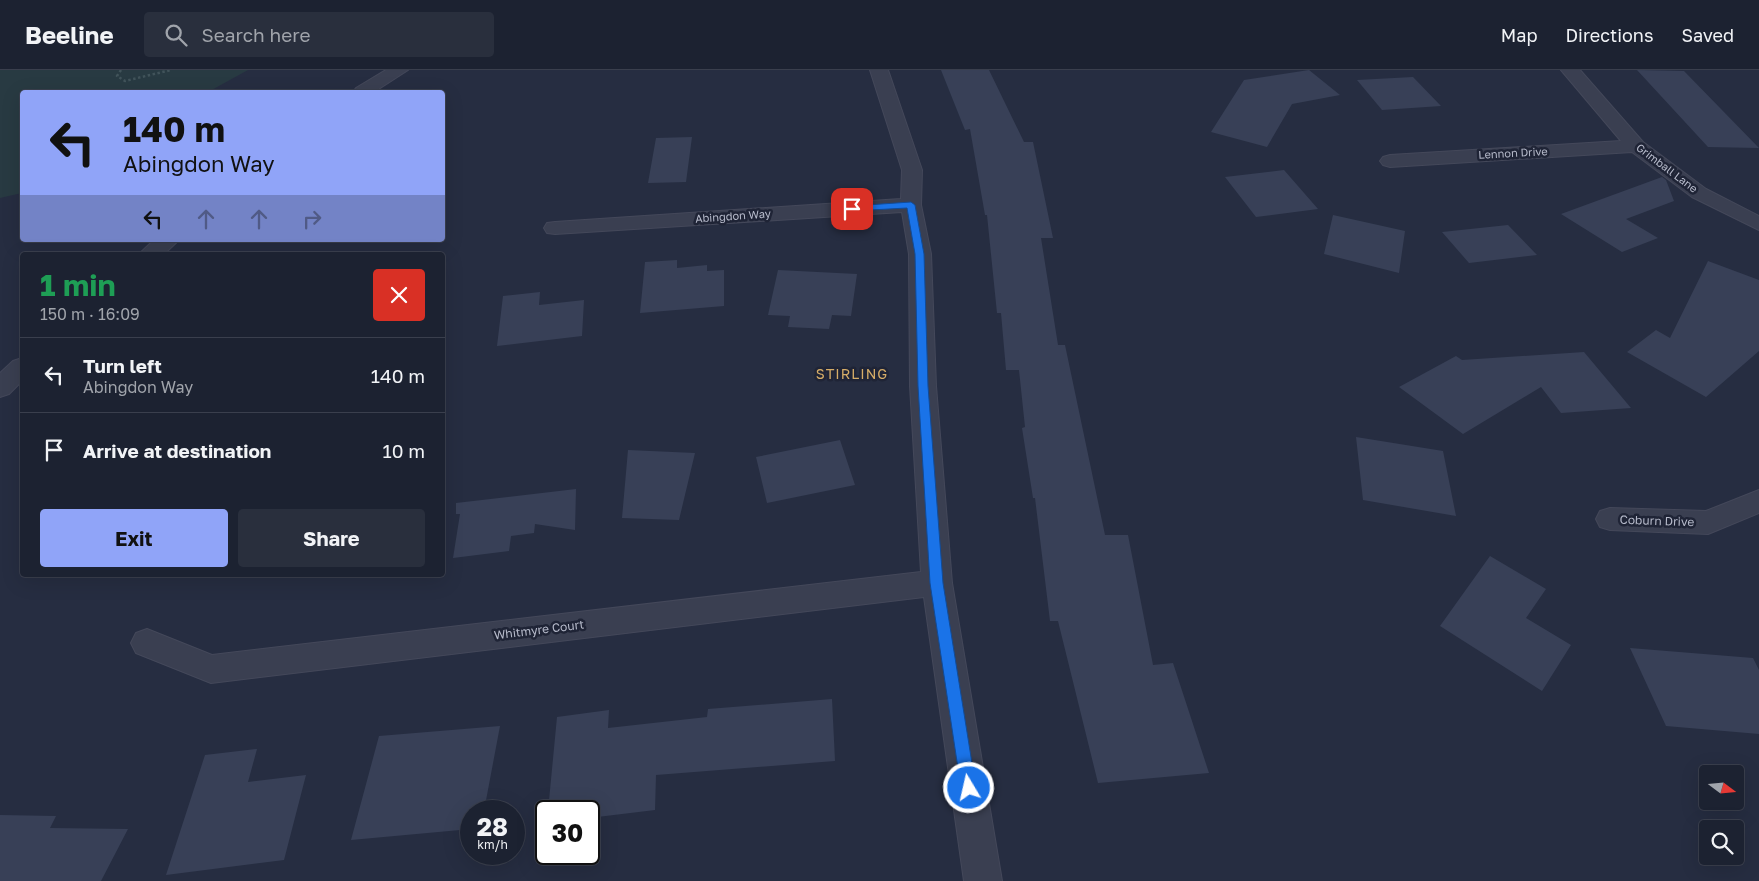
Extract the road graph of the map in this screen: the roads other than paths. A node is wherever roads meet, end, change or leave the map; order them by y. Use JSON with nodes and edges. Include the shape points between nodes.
{"nodes":[{"id":1,"x":400,"y":70,"type":"edge"},
{"id":2,"x":879,"y":70,"type":"edge"},
{"id":3,"x":1570,"y":70,"type":"edge"},
{"id":4,"x":365,"y":90,"type":"edge"},
{"id":5,"x":1636,"y":146,"type":"junction"},
{"id":6,"x":1390,"y":161,"type":"dead end"},
{"id":7,"x":911,"y":205,"type":"junction"},
{"id":8,"x":1759,"y":224,"type":"edge"},
{"id":9,"x":555,"y":228,"type":"dead end"},
{"id":10,"x":165,"y":242,"type":"edge"},
{"id":11,"x":153,"y":252,"type":"edge"},
{"id":12,"x":20,"y":369,"type":"edge"},
{"id":13,"x":0,"y":388,"type":"edge"},
{"id":14,"x":1759,"y":501,"type":"edge"},
{"id":15,"x":1610,"y":519,"type":"dead end"},
{"id":16,"x":937,"y":583,"type":"junction"},
{"id":17,"x":147,"y":643,"type":"dead end"},
{"id":18,"x":983,"y":881,"type":"edge"}],
"edges":[{"from":1,"to":4,"type":"street"},
{"from":2,"to":7,"type":"street","via":[[912,170]]},
{"from":3,"to":5,"type":"street","name":"Grimball Lane"},
{"from":5,"to":6,"type":"street","name":"Lennon Drive"},
{"from":5,"to":8,"type":"street","name":"Grimball Lane","via":[[1699,193]]},
{"from":7,"to":9,"type":"street","name":"Abingdon Way"},
{"from":7,"to":16,"type":"street","via":[[920,254],[923,386]]},
{"from":10,"to":11,"type":"street"},
{"from":12,"to":13,"type":"street"},
{"from":14,"to":15,"type":"street","name":"Coburn Drive","via":[[1708,523]]},
{"from":16,"to":17,"type":"street","name":"Whitmyre Court","via":[[211,669]]},
{"from":16,"to":18,"type":"street"}]}
